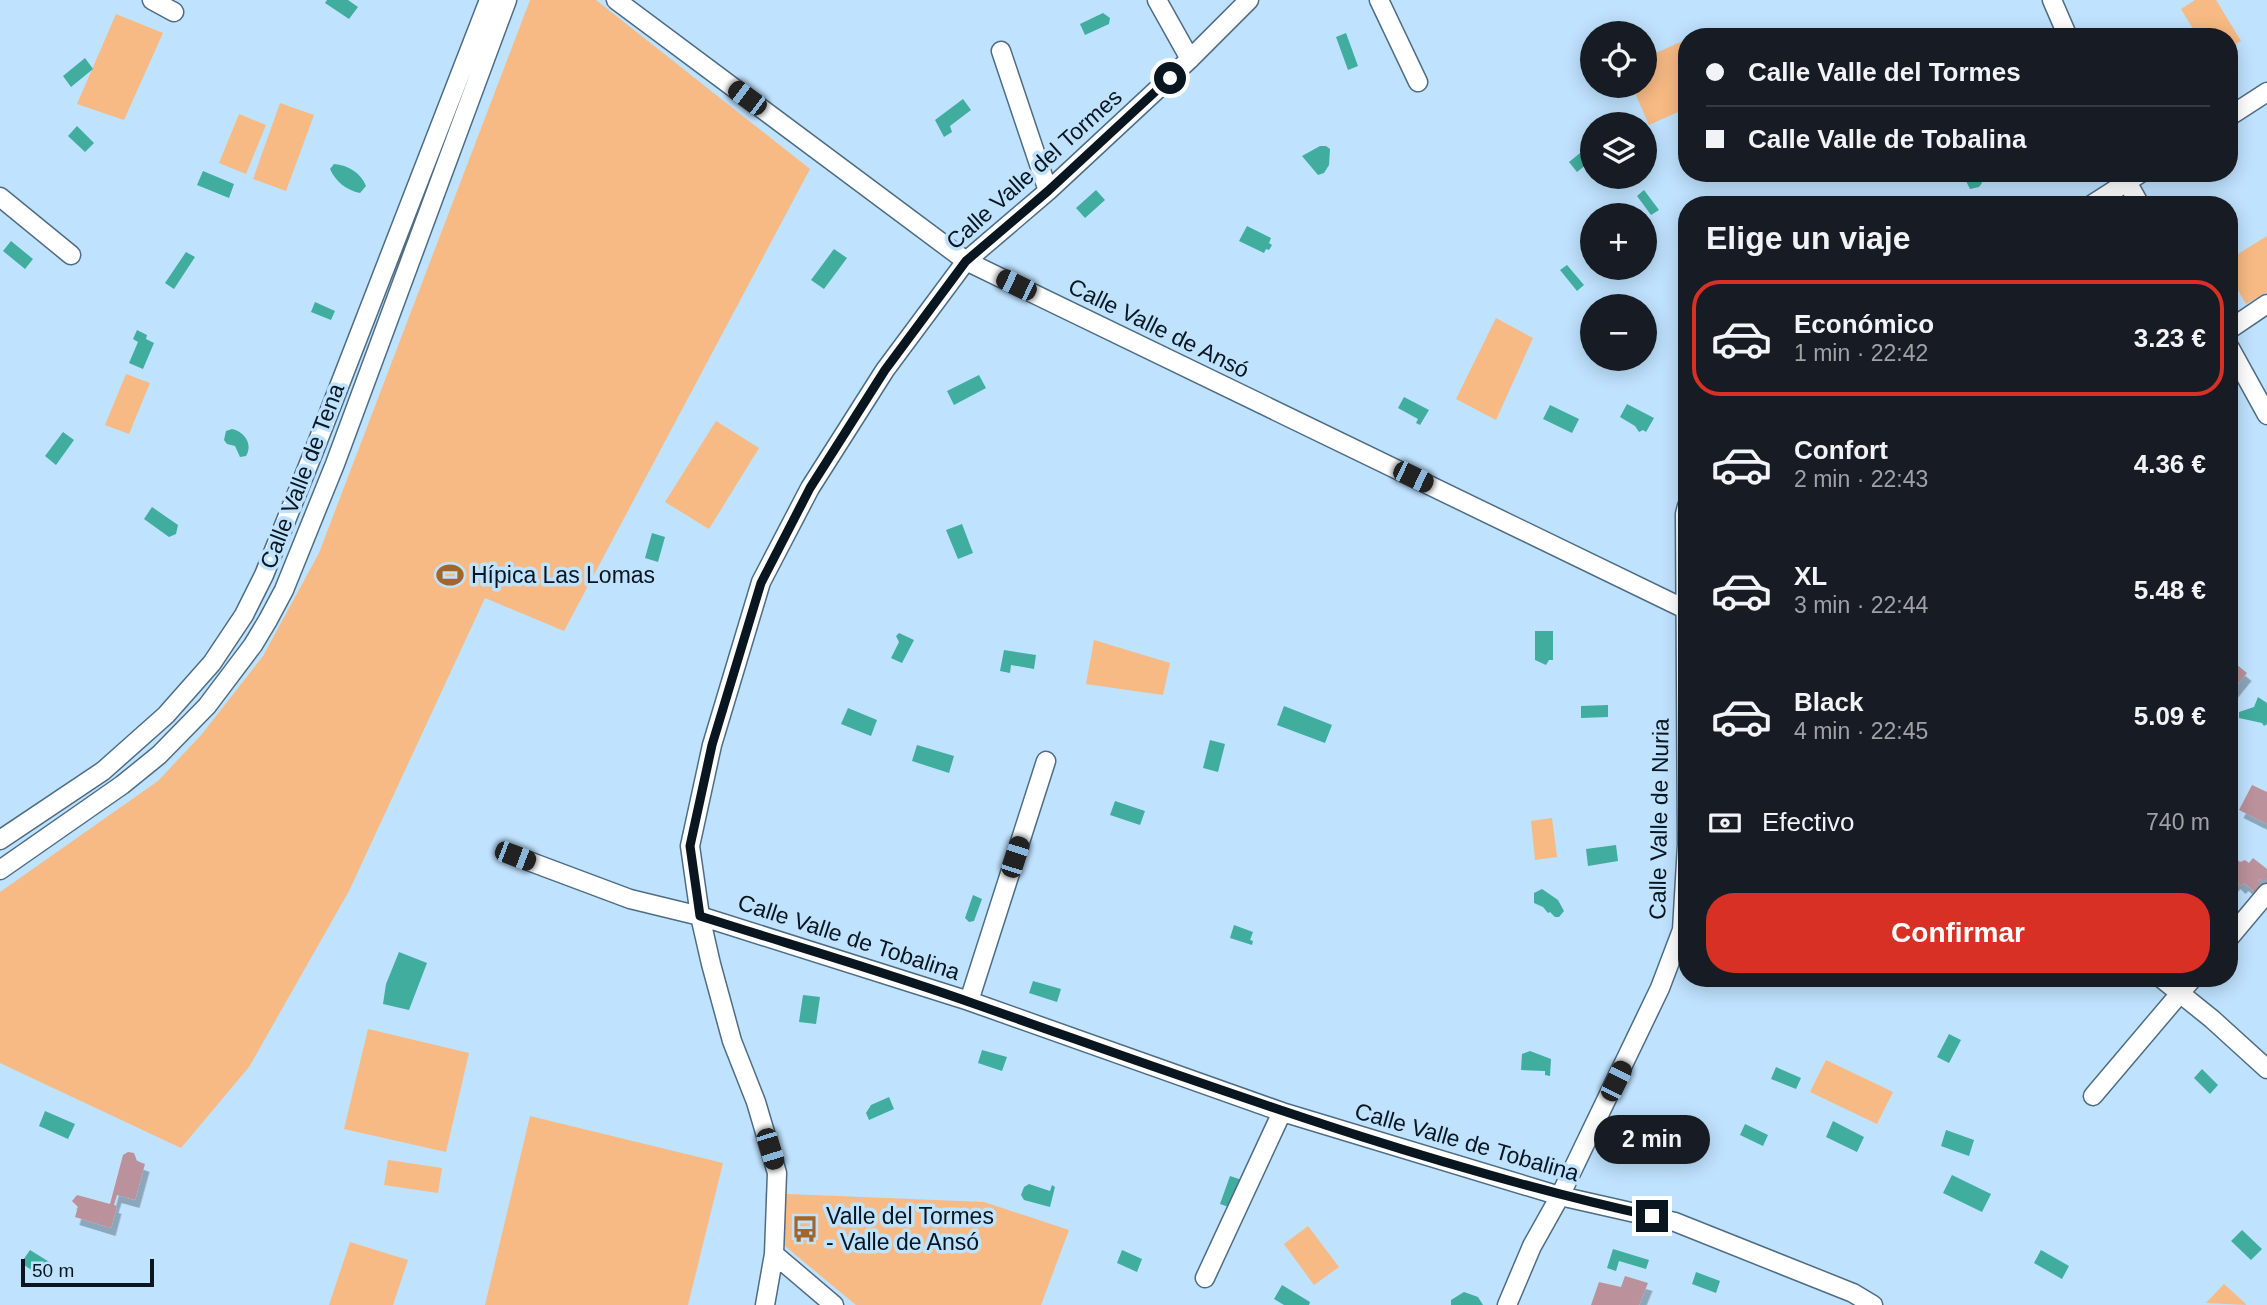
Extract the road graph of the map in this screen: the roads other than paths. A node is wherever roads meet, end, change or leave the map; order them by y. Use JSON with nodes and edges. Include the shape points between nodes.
{"nodes":[{"id":1,"x":152,"y":0,"type":"edge"},
{"id":2,"x":489,"y":0,"type":"edge"},
{"id":3,"x":507,"y":0,"type":"edge"},
{"id":4,"x":616,"y":0,"type":"edge"},
{"id":5,"x":1157,"y":0,"type":"edge"},
{"id":6,"x":1249,"y":0,"type":"edge"},
{"id":7,"x":1378,"y":0,"type":"edge"},
{"id":8,"x":2052,"y":0,"type":"edge"},
{"id":9,"x":174,"y":12,"type":"dead end"},
{"id":10,"x":2064,"y":28,"type":"edge"},
{"id":11,"x":1002,"y":51,"type":"dead end"},
{"id":12,"x":1190,"y":59,"type":"junction"},
{"id":13,"x":1418,"y":82,"type":"dead end"},
{"id":14,"x":2267,"y":92,"type":"edge"},
{"id":15,"x":2238,"y":111,"type":"edge"},
{"id":16,"x":2122,"y":182,"type":"edge"},
{"id":17,"x":1048,"y":191,"type":"junction"},
{"id":18,"x":2103,"y":196,"type":"edge"},
{"id":19,"x":0,"y":197,"type":"edge"},
{"id":20,"x":71,"y":255,"type":"dead end"},
{"id":21,"x":966,"y":261,"type":"junction"},
{"id":22,"x":2267,"y":304,"type":"edge"},
{"id":23,"x":2238,"y":324,"type":"edge"},
{"id":24,"x":2238,"y":362,"type":"edge"},
{"id":25,"x":2267,"y":415,"type":"edge"},
{"id":26,"x":1678,"y":606,"type":"edge"},
{"id":27,"x":172,"y":709,"type":"junction"},
{"id":28,"x":196,"y":729,"type":"junction"},
{"id":29,"x":1046,"y":761,"type":"dead end"},
{"id":30,"x":0,"y":840,"type":"edge"},
{"id":31,"x":515,"y":856,"type":"dead end"},
{"id":32,"x":0,"y":870,"type":"edge"},
{"id":33,"x":2267,"y":894,"type":"edge"},
{"id":34,"x":700,"y":916,"type":"junction"},
{"id":35,"x":2238,"y":928,"type":"edge"},
{"id":36,"x":1678,"y":941,"type":"edge"},
{"id":37,"x":2172,"y":987,"type":"edge"},
{"id":38,"x":2185,"y":987,"type":"edge"},
{"id":39,"x":2180,"y":993,"type":"junction"},
{"id":40,"x":969,"y":1001,"type":"junction"},
{"id":41,"x":2267,"y":1069,"type":"edge"},
{"id":42,"x":2092,"y":1096,"type":"dead end"},
{"id":43,"x":1282,"y":1112,"type":"junction"},
{"id":44,"x":1560,"y":1196,"type":"junction"},
{"id":45,"x":774,"y":1254,"type":"junction"},
{"id":46,"x":1205,"y":1278,"type":"dead end"},
{"id":47,"x":765,"y":1305,"type":"edge"},
{"id":48,"x":834,"y":1305,"type":"edge"},
{"id":49,"x":1507,"y":1305,"type":"edge"},
{"id":50,"x":1873,"y":1305,"type":"edge"}],
"edges":[{"from":1,"to":9,"type":"street"},
{"from":2,"to":27,"type":"street","name":"Calle Valle de Tena","via":[[264,575],[225,646]]},
{"from":3,"to":28,"type":"street","name":"Calle Valle de Tena","via":[[284,590]]},
{"from":4,"to":21,"type":"street","name":"Calle Valle de Ansó"},
{"from":5,"to":12,"type":"street"},
{"from":6,"to":12,"type":"street","name":"Calle Valle del Tormes"},
{"from":7,"to":13,"type":"street"},
{"from":8,"to":10,"type":"street"},
{"from":11,"to":17,"type":"street"},
{"from":12,"to":17,"type":"street","name":"Calle Valle del Tormes"},
{"from":14,"to":15,"type":"street"},
{"from":16,"to":18,"type":"street"},
{"from":17,"to":21,"type":"street","name":"Calle Valle del Tormes"},
{"from":19,"to":20,"type":"street"},
{"from":21,"to":26,"type":"street","name":"Calle Valle de Ansó"},
{"from":21,"to":34,"type":"street","name":"Calle Valle del Tormes","via":[[885,370],[810,488],[761,583],[712,745],[690,846]]},
{"from":22,"to":23,"type":"street"},
{"from":24,"to":25,"type":"street"},
{"from":27,"to":28,"type":"street"},
{"from":27,"to":30,"type":"street","name":"Calle Valle de Tena","via":[[103,771]]},
{"from":28,"to":32,"type":"street","name":"Calle Valle de Tena"},
{"from":29,"to":40,"type":"street","name":"Calle Valle de Tobalina"},
{"from":31,"to":34,"type":"street","name":"Calle Valle de Tobalina","via":[[630,899]]},
{"from":33,"to":35,"type":"street"},
{"from":34,"to":40,"type":"street","name":"Calle Valle de Tobalina"},
{"from":34,"to":45,"type":"street","name":"Calle Valle del Tormes","via":[[732,1041],[777,1173]]},
{"from":36,"to":44,"type":"street","name":"Calle Valle de Nuria","via":[[1660,988]]},
{"from":37,"to":39,"type":"street"},
{"from":38,"to":39,"type":"street"},
{"from":39,"to":41,"type":"street"},
{"from":39,"to":42,"type":"street"},
{"from":40,"to":43,"type":"street","name":"Calle Valle de Tobalina"},
{"from":43,"to":44,"type":"street","name":"Calle Valle de Tobalina"},
{"from":43,"to":46,"type":"street"},
{"from":44,"to":49,"type":"street","name":"Calle Valle de Nuria","via":[[1532,1245]]},
{"from":44,"to":50,"type":"street","name":"Calle Valle de Tobalina","via":[[1675,1222]]},
{"from":45,"to":47,"type":"street","name":"Calle Valle del Tormes"},
{"from":45,"to":48,"type":"street"}]}
